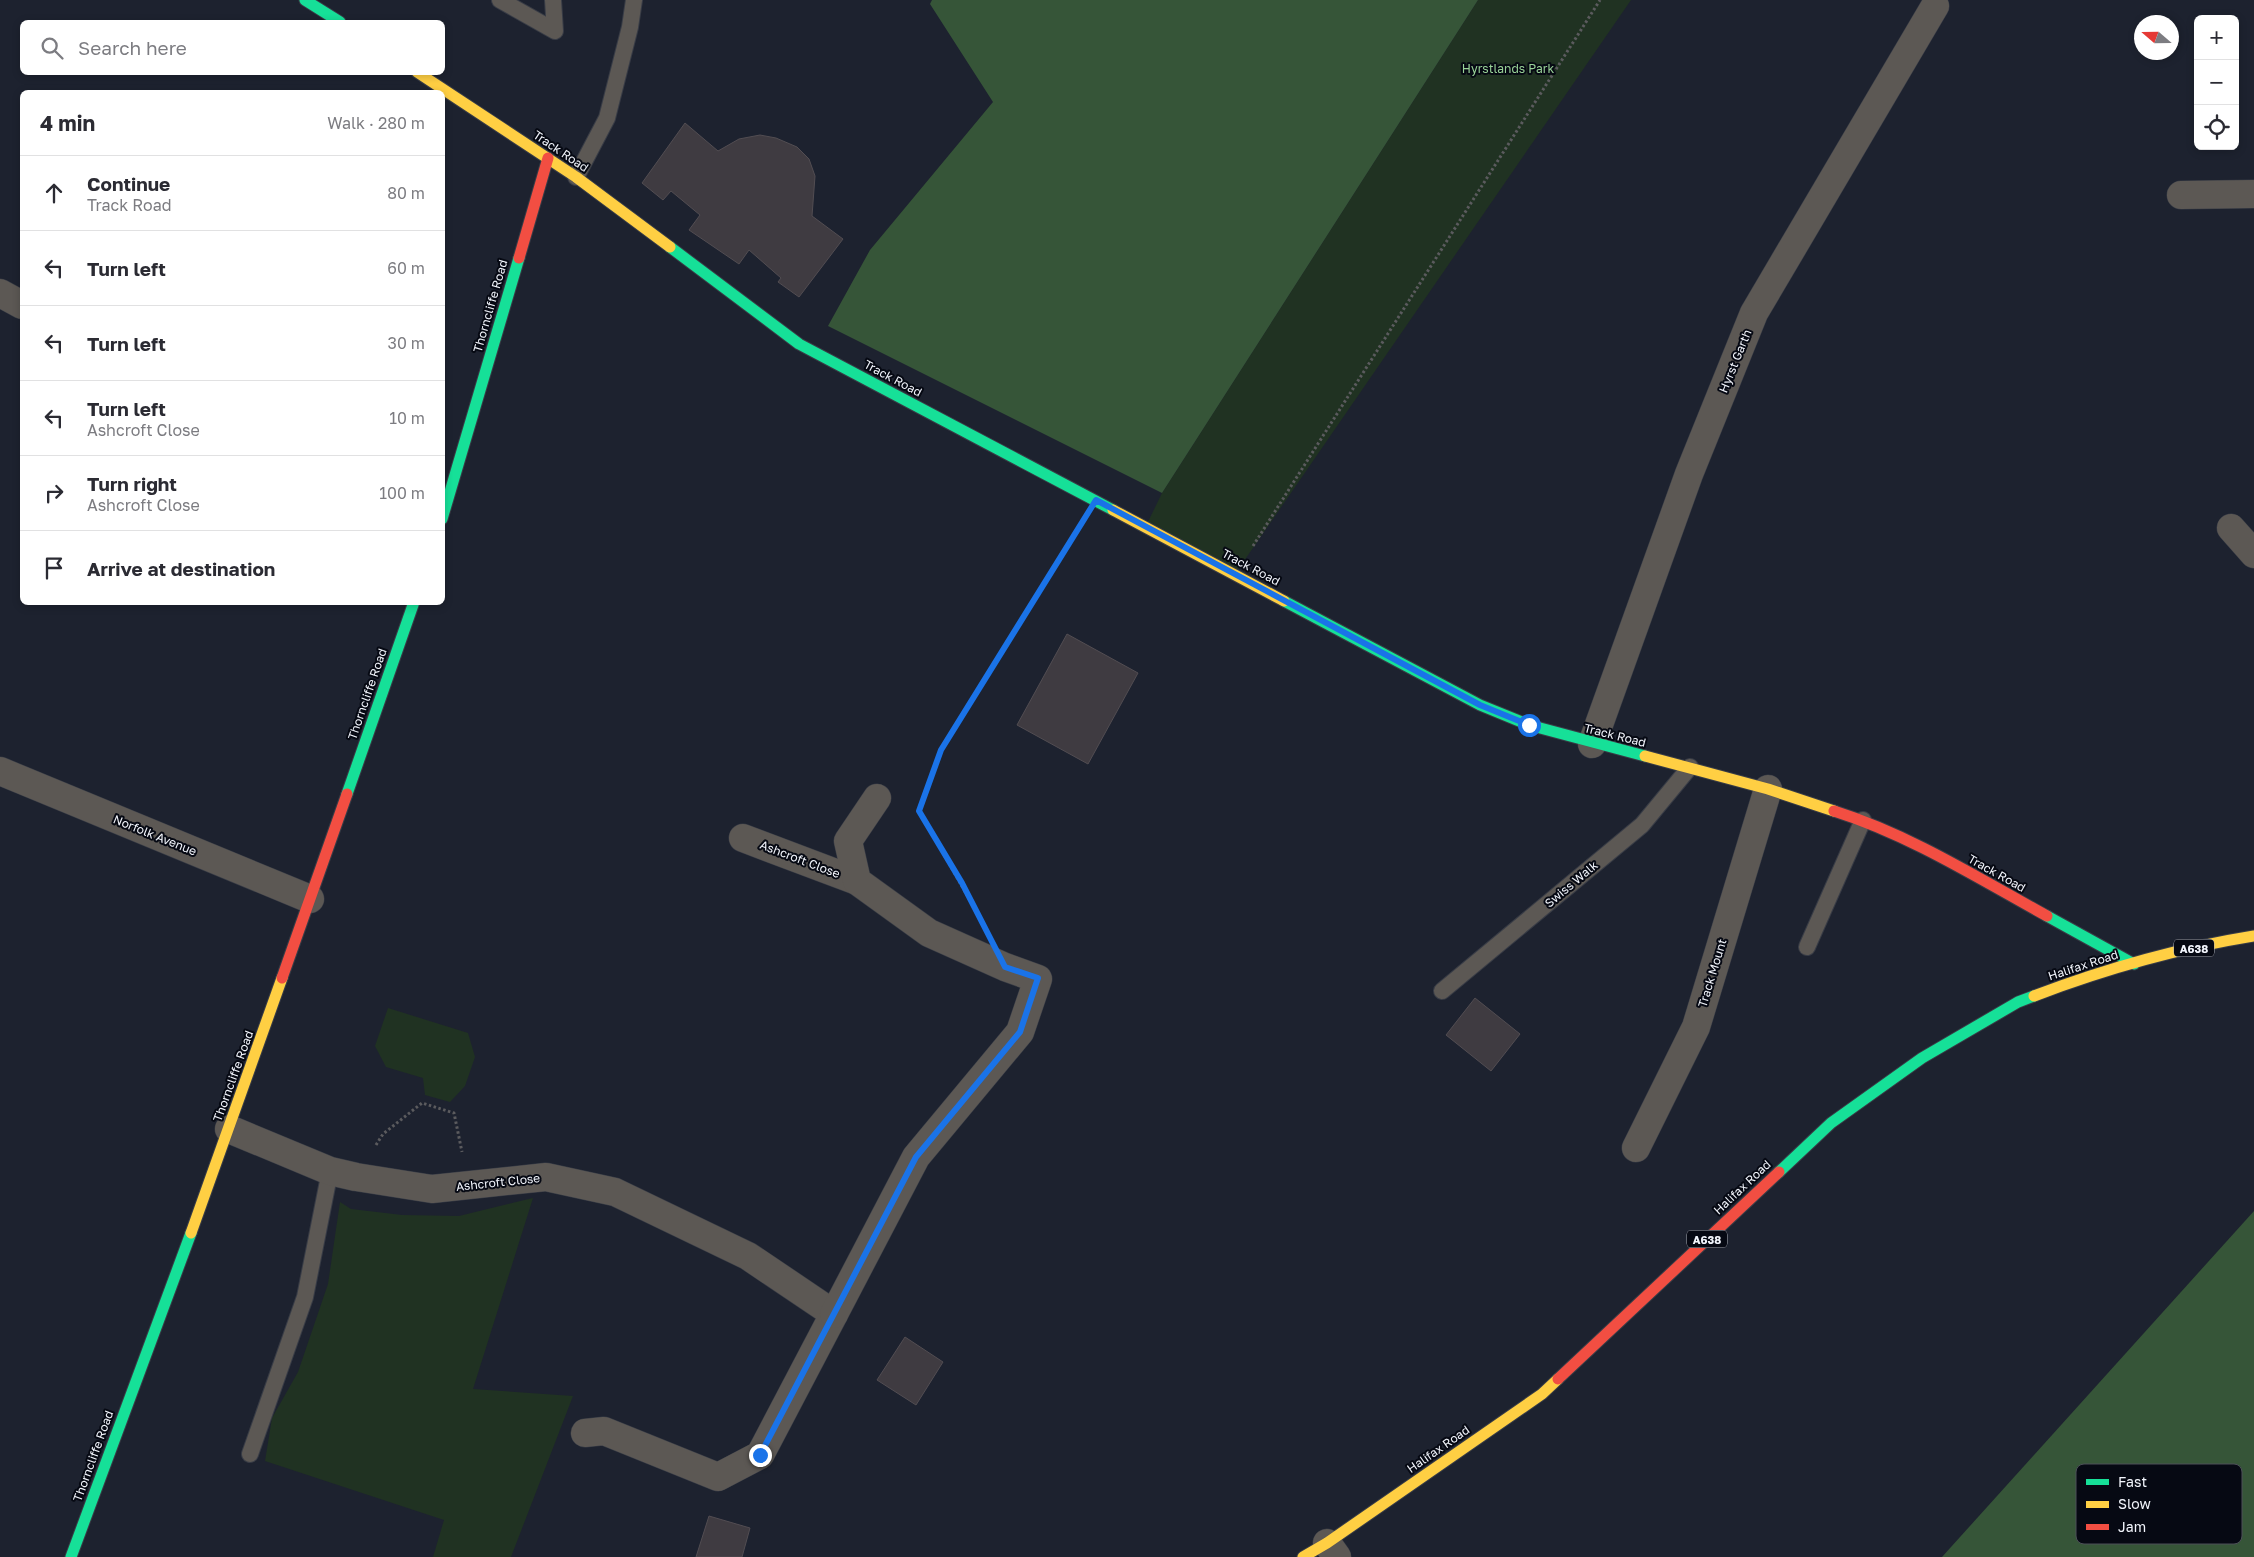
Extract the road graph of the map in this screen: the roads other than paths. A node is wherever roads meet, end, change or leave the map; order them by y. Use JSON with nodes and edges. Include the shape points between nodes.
{"nodes":[{"id":1,"x":305,"y":0,"type":"edge"},
{"id":2,"x":500,"y":0,"type":"edge"},
{"id":3,"x":553,"y":0,"type":"edge"},
{"id":4,"x":634,"y":0,"type":"edge"},
{"id":5,"x":1935,"y":6,"type":"dead end"},
{"id":6,"x":337,"y":20,"type":"edge"},
{"id":7,"x":421,"y":75,"type":"edge"},
{"id":8,"x":444,"y":90,"type":"edge"},
{"id":9,"x":445,"y":91,"type":"edge"},
{"id":10,"x":548,"y":158,"type":"junction"},
{"id":11,"x":576,"y":177,"type":"junction"},
{"id":12,"x":2254,"y":194,"type":"edge"},
{"id":13,"x":2181,"y":195,"type":"dead end"},
{"id":14,"x":0,"y":293,"type":"edge"},
{"id":15,"x":20,"y":304,"type":"edge"},
{"id":16,"x":445,"y":509,"type":"edge"},
{"id":17,"x":2230,"y":528,"type":"dead end"},
{"id":18,"x":2254,"y":554,"type":"edge"},
{"id":19,"x":413,"y":605,"type":"edge"},
{"id":20,"x":1592,"y":744,"type":"junction"},
{"id":21,"x":1690,"y":767,"type":"junction"},
{"id":22,"x":0,"y":771,"type":"edge"},
{"id":23,"x":1768,"y":789,"type":"junction"},
{"id":24,"x":877,"y":798,"type":"dead end"},
{"id":25,"x":1863,"y":820,"type":"junction"},
{"id":26,"x":743,"y":838,"type":"dead end"},
{"id":27,"x":857,"y":881,"type":"junction"},
{"id":28,"x":310,"y":899,"type":"junction"},
{"id":29,"x":2254,"y":936,"type":"edge"},
{"id":30,"x":1807,"y":947,"type":"dead end"},
{"id":31,"x":2134,"y":964,"type":"junction"},
{"id":32,"x":1442,"y":991,"type":"dead end"},
{"id":33,"x":229,"y":1129,"type":"junction"},
{"id":34,"x":1636,"y":1148,"type":"dead end"},
{"id":35,"x":330,"y":1171,"type":"junction"},
{"id":36,"x":834,"y":1314,"type":"junction"},
{"id":37,"x":585,"y":1434,"type":"dead end"},
{"id":38,"x":250,"y":1454,"type":"dead end"},
{"id":39,"x":1332,"y":1550,"type":"edge"},
{"id":40,"x":71,"y":1557,"type":"edge"},
{"id":41,"x":1303,"y":1557,"type":"edge"}],
"edges":[{"from":1,"to":6,"type":"street"},
{"from":2,"to":3,"type":"lane","via":[[554,31]]},
{"from":4,"to":11,"type":"lane","via":[[607,118]]},
{"from":5,"to":20,"type":"street","name":"Hyrst Garth","via":[[1754,313],[1689,474]]},
{"from":7,"to":8,"type":"street","name":"Track Road"},
{"from":9,"to":10,"type":"street","name":"Track Road"},
{"from":10,"to":11,"type":"street","name":"Track Road"},
{"from":10,"to":16,"type":"street","name":"Thorncliffe Road"},
{"from":11,"to":20,"type":"street","name":"Track Road","via":[[799,344],[1480,705],[1529,725]]},
{"from":12,"to":13,"type":"street"},
{"from":14,"to":15,"type":"street"},
{"from":17,"to":18,"type":"street"},
{"from":19,"to":28,"type":"street","name":"Thorncliffe Road"},
{"from":20,"to":21,"type":"street","name":"Track Road"},
{"from":21,"to":23,"type":"street","name":"Track Road"},
{"from":21,"to":32,"type":"lane","name":"Swiss Walk","via":[[1642,825]]},
{"from":22,"to":28,"type":"street","name":"Norfolk Avenue"},
{"from":23,"to":25,"type":"street","name":"Track Road"},
{"from":23,"to":34,"type":"street","name":"Track Mount","via":[[1696,1027]]},
{"from":24,"to":27,"type":"street","name":"Ashcroft Close","via":[[848,841]]},
{"from":25,"to":30,"type":"lane"},
{"from":25,"to":31,"type":"street","name":"Track Road","via":[[1922,847]]},
{"from":26,"to":27,"type":"street","name":"Ashcroft Close"},
{"from":27,"to":36,"type":"street","name":"Ashcroft Close","via":[[929,933],[1038,978],[1020,1032],[916,1157]]},
{"from":28,"to":33,"type":"street","name":"Thorncliffe Road"},
{"from":29,"to":31,"type":"street","name":"Halifax Road","number":"A638","via":[[2210,943]]},
{"from":31,"to":39,"type":"street","name":"Halifax Road","number":"A638","via":[[2082,978],[2018,1002],[1922,1058],[1830,1122],[1542,1394]]},
{"from":33,"to":35,"type":"street","name":"Ashcroft Close"},
{"from":33,"to":40,"type":"street","name":"Thorncliffe Road"},
{"from":35,"to":36,"type":"street","name":"Ashcroft Close","via":[[432,1189],[546,1177],[615,1192],[748,1256]]},
{"from":35,"to":38,"type":"lane","via":[[305,1297]]},
{"from":36,"to":37,"type":"street","name":"Ashcroft Close","via":[[760,1455],[718,1477],[604,1431]]},
{"from":39,"to":41,"type":"street","name":"Halifax Road","number":"A638"}]}
